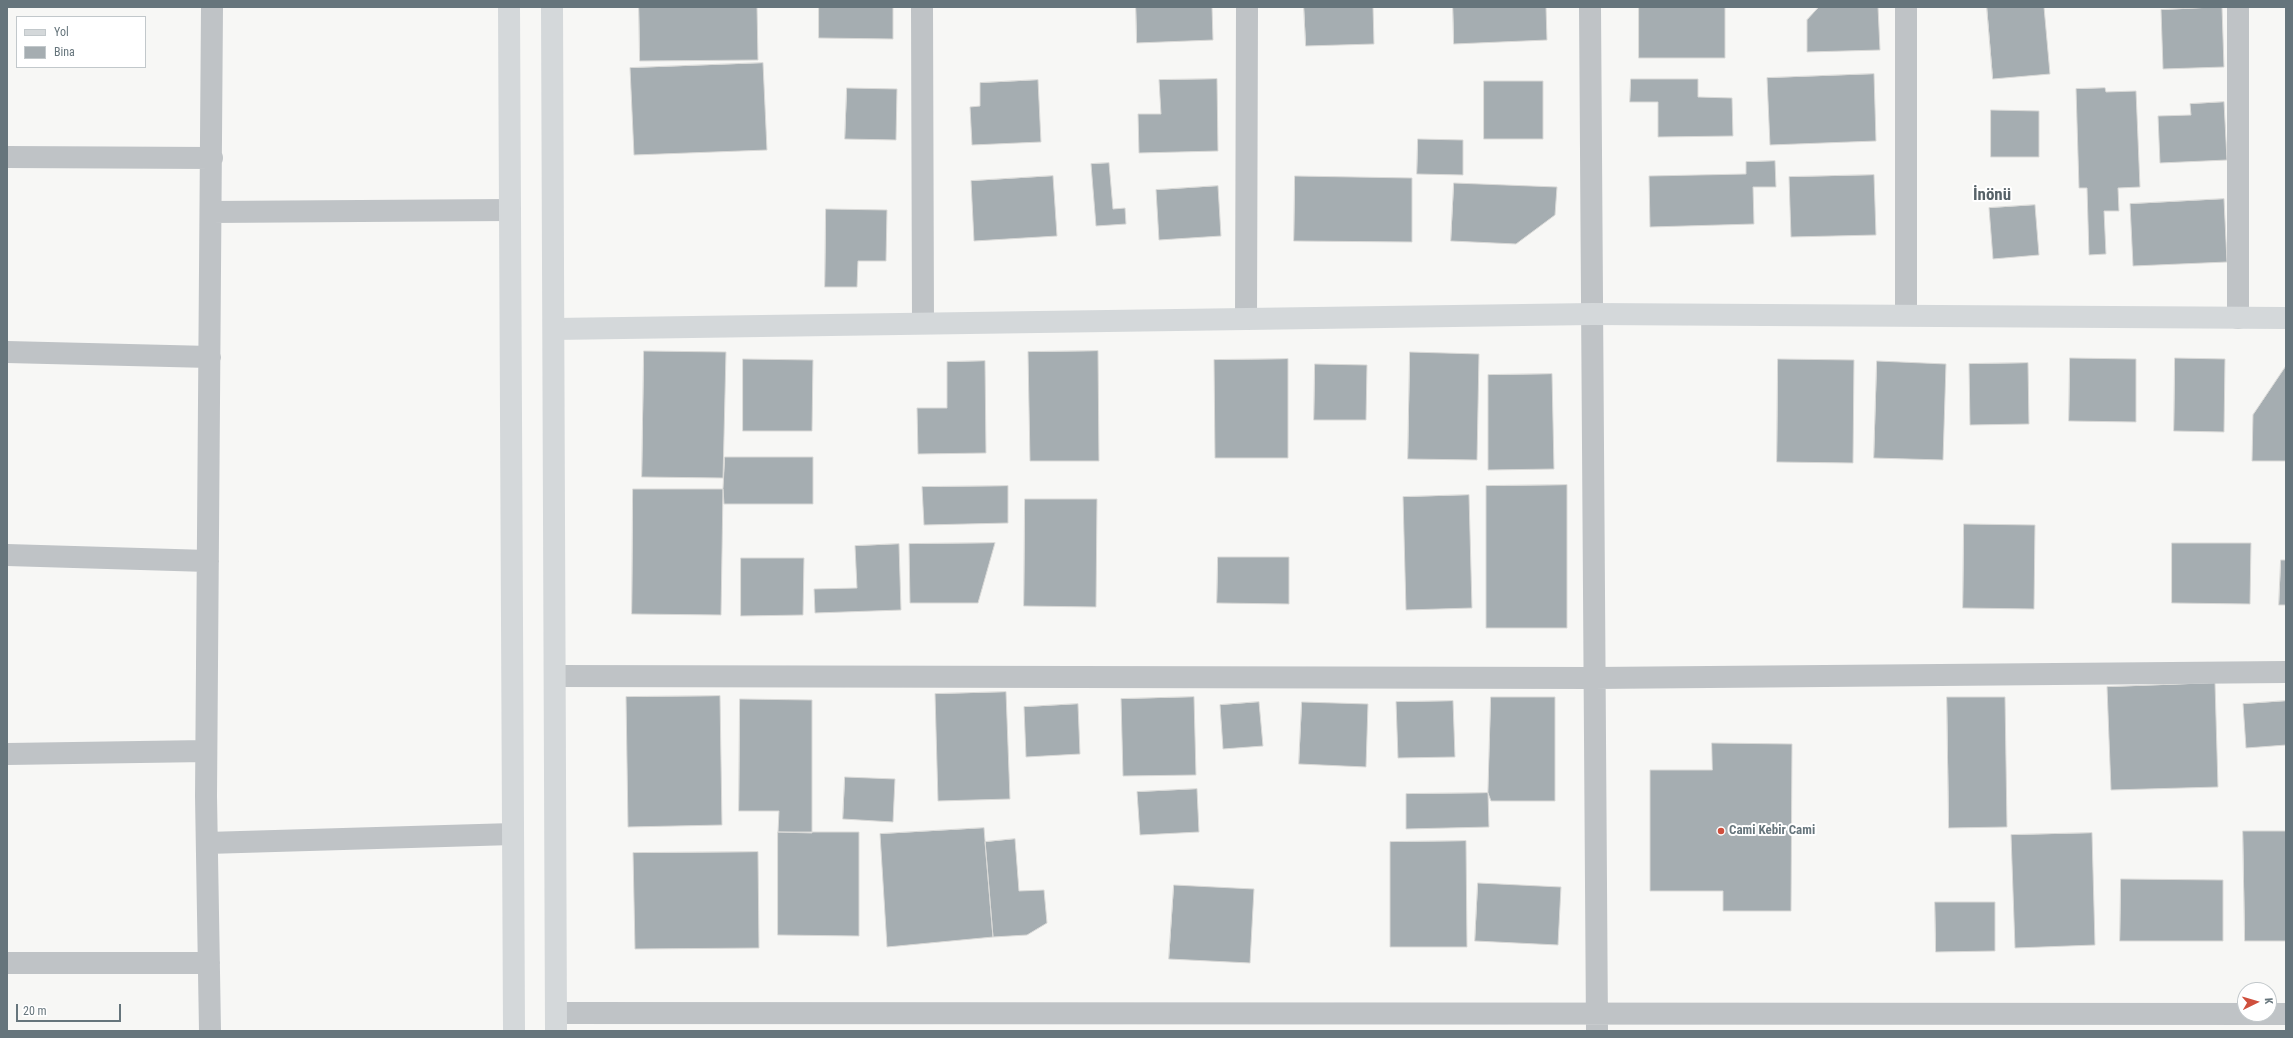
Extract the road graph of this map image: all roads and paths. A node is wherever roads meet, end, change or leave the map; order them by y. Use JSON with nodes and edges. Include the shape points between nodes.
{"nodes":[{"id":1,"x":212,"y":7,"type":"edge"},
{"id":2,"x":508,"y":7,"type":"edge"},
{"id":3,"x":552,"y":7,"type":"edge"},
{"id":4,"x":922,"y":7,"type":"edge"},
{"id":5,"x":1247,"y":7,"type":"edge"},
{"id":6,"x":1590,"y":7,"type":"edge"},
{"id":7,"x":1906,"y":7,"type":"edge"},
{"id":8,"x":2238,"y":7,"type":"edge"},
{"id":9,"x":7,"y":157,"type":"edge"},
{"id":10,"x":212,"y":158,"type":"junction"},
{"id":11,"x":510,"y":210,"type":"junction"},
{"id":12,"x":211,"y":212,"type":"junction"},
{"id":13,"x":1592,"y":314,"type":"junction"},
{"id":14,"x":1906,"y":315,"type":"junction"},
{"id":15,"x":1246,"y":318,"type":"junction"},
{"id":16,"x":2238,"y":318,"type":"junction"},
{"id":17,"x":2286,"y":318,"type":"edge"},
{"id":18,"x":923,"y":323,"type":"junction"},
{"id":19,"x":554,"y":329,"type":"junction"},
{"id":20,"x":7,"y":352,"type":"edge"},
{"id":21,"x":210,"y":357,"type":"junction"},
{"id":22,"x":7,"y":555,"type":"edge"},
{"id":23,"x":208,"y":561,"type":"junction"},
{"id":24,"x":2286,"y":672,"type":"edge"},
{"id":25,"x":555,"y":676,"type":"junction"},
{"id":26,"x":1594,"y":678,"type":"junction"},
{"id":27,"x":206,"y":751,"type":"junction"},
{"id":28,"x":7,"y":754,"type":"edge"},
{"id":29,"x":513,"y":834,"type":"junction"},
{"id":30,"x":207,"y":843,"type":"junction"},
{"id":31,"x":7,"y":963,"type":"edge"},
{"id":32,"x":209,"y":963,"type":"junction"},
{"id":33,"x":2286,"y":1014,"type":"edge"},
{"id":34,"x":556,"y":1022,"type":"edge"},
{"id":35,"x":1597,"y":1022,"type":"edge"},
{"id":36,"x":210,"y":1031,"type":"edge"},
{"id":37,"x":514,"y":1031,"type":"edge"}],
"edges":[{"from":1,"to":10,"type":"street"},
{"from":2,"to":11,"type":"main road"},
{"from":3,"to":19,"type":"main road"},
{"from":4,"to":18,"type":"street"},
{"from":5,"to":15,"type":"street"},
{"from":6,"to":13,"type":"street"},
{"from":7,"to":14,"type":"street"},
{"from":8,"to":16,"type":"street"},
{"from":9,"to":10,"type":"street"},
{"from":10,"to":12,"type":"street"},
{"from":11,"to":12,"type":"street"},
{"from":11,"to":29,"type":"main road"},
{"from":12,"to":21,"type":"street"},
{"from":13,"to":14,"type":"main road"},
{"from":13,"to":15,"type":"main road"},
{"from":13,"to":26,"type":"street"},
{"from":14,"to":16,"type":"main road"},
{"from":15,"to":18,"type":"main road"},
{"from":16,"to":17,"type":"main road"},
{"from":18,"to":19,"type":"main road"},
{"from":19,"to":25,"type":"main road"},
{"from":20,"to":21,"type":"street"},
{"from":21,"to":23,"type":"street"},
{"from":22,"to":23,"type":"street"},
{"from":23,"to":27,"type":"street"},
{"from":24,"to":26,"type":"street"},
{"from":25,"to":26,"type":"street"},
{"from":25,"to":34,"type":"main road"},
{"from":26,"to":35,"type":"street"},
{"from":27,"to":28,"type":"street"},
{"from":27,"to":30,"type":"street"},
{"from":29,"to":30,"type":"street"},
{"from":29,"to":37,"type":"main road"},
{"from":30,"to":32,"type":"street"},
{"from":31,"to":32,"type":"street"},
{"from":32,"to":36,"type":"street"},
{"from":33,"to":35,"type":"street"},
{"from":34,"to":35,"type":"street"}]}
